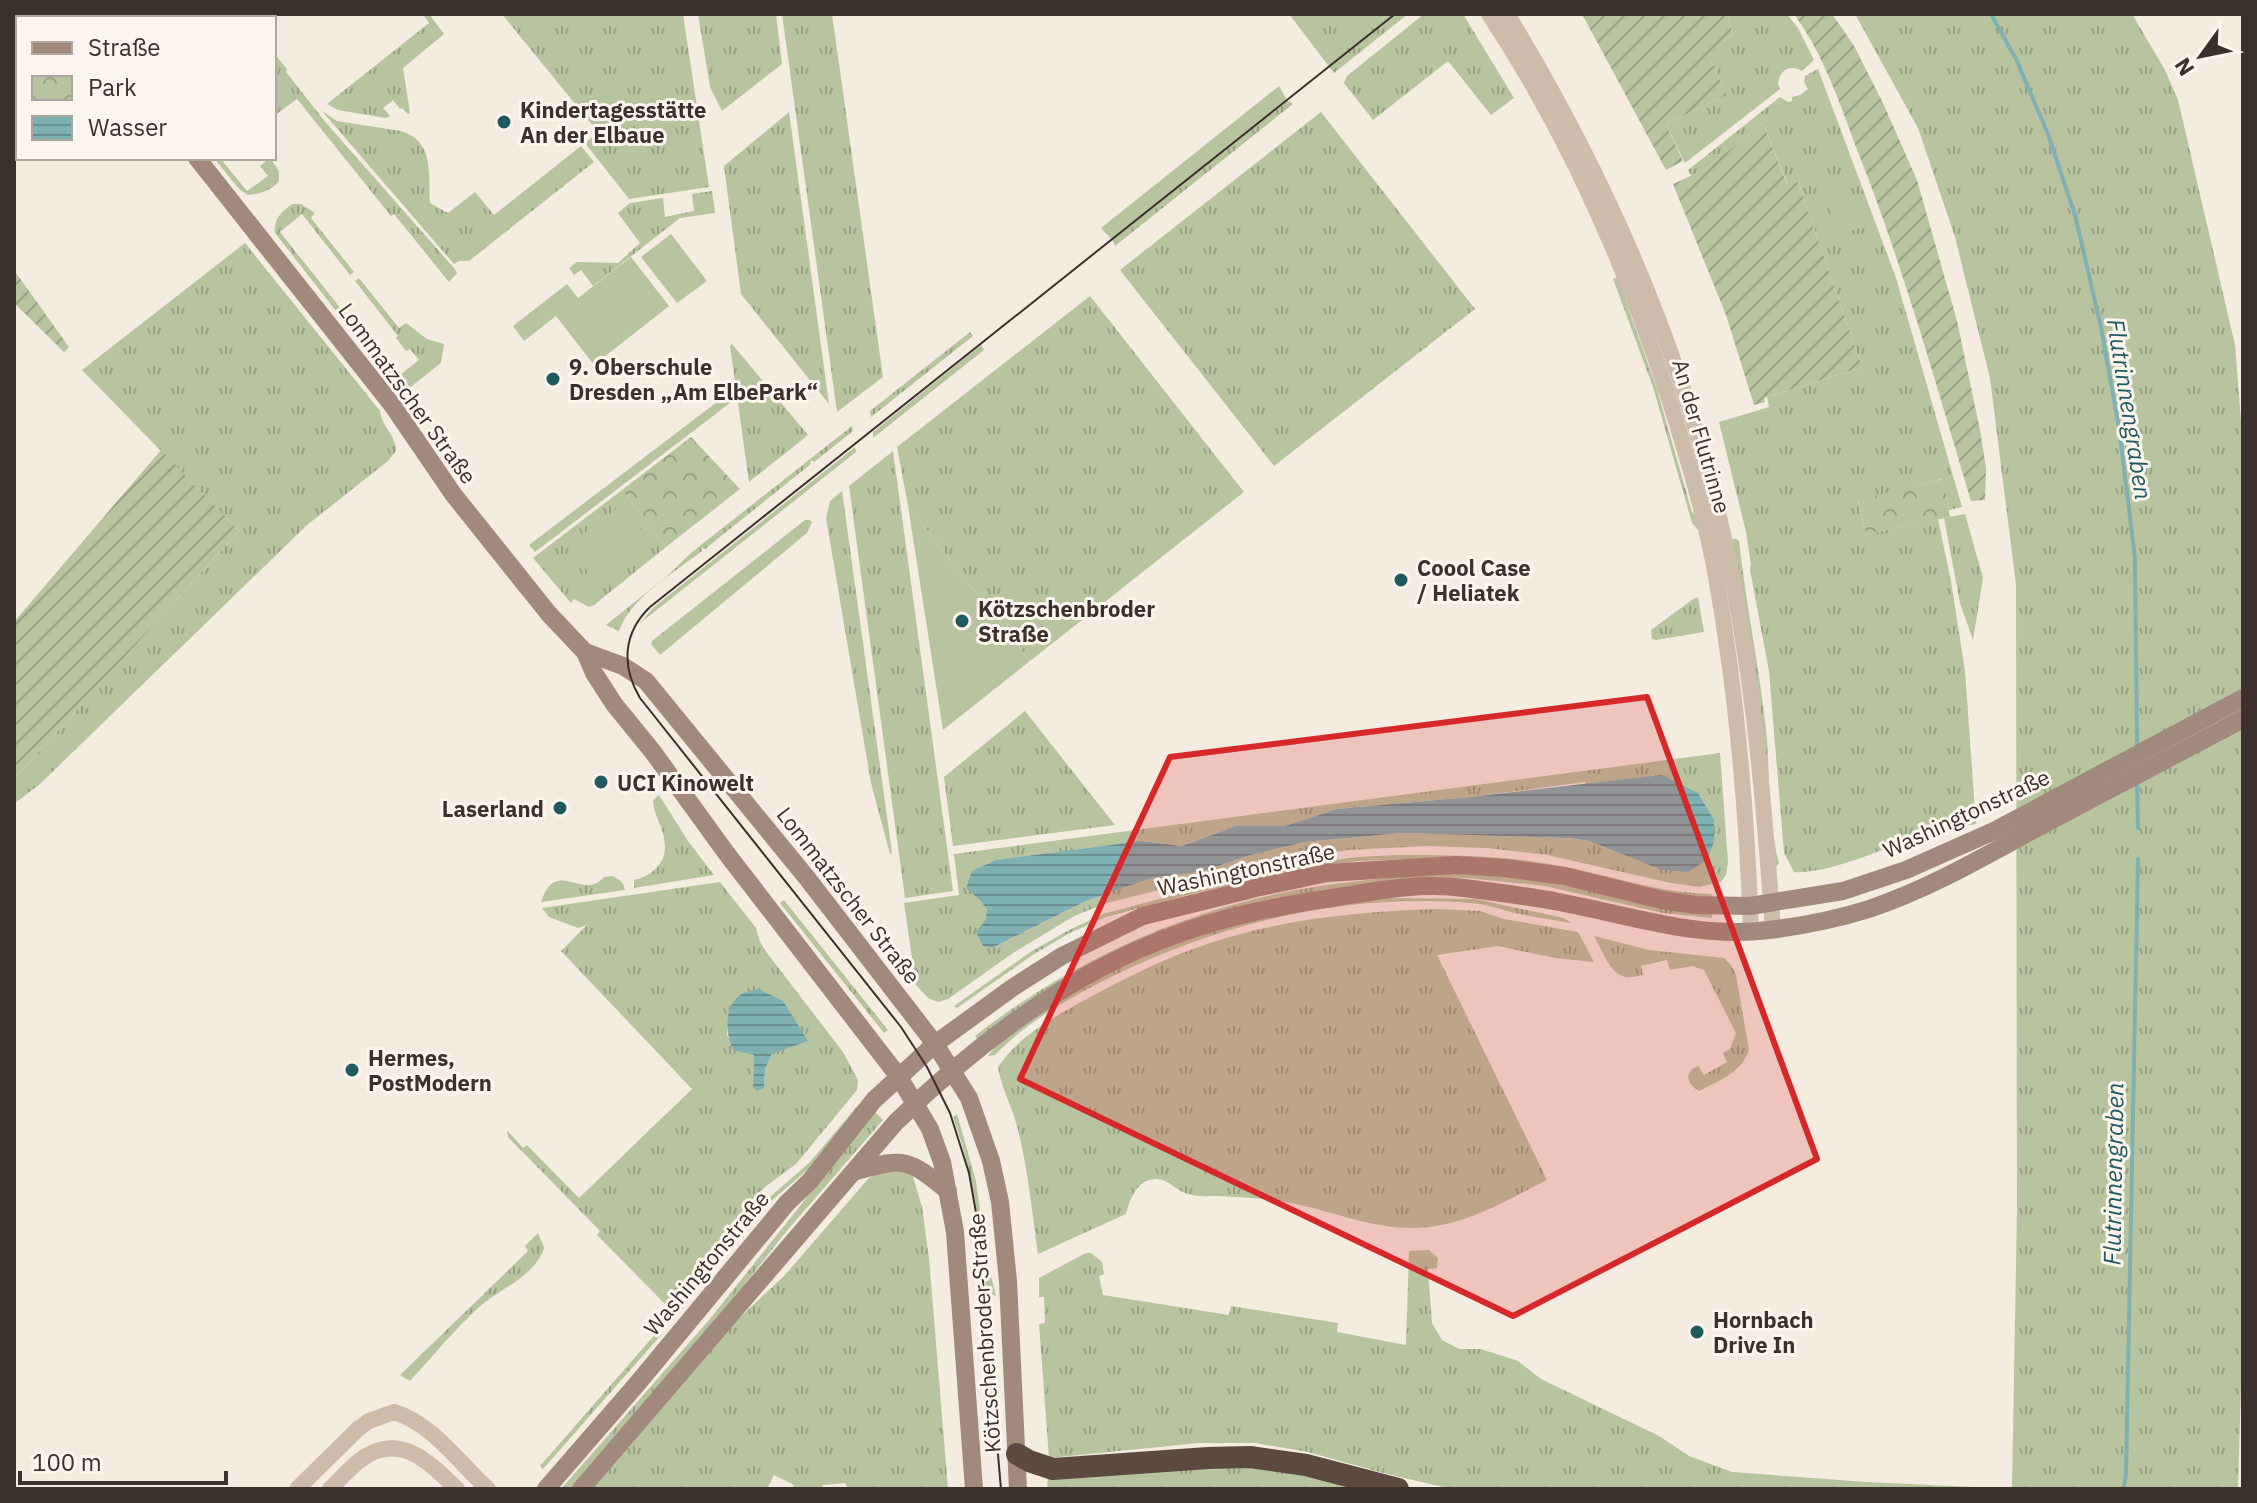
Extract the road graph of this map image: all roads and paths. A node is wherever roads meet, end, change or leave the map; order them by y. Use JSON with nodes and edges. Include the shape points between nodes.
{"nodes":[{"id":1,"x":1489,"y":14,"type":"edge"},
{"id":2,"x":1507,"y":14,"type":"edge"},
{"id":3,"x":199,"y":160,"type":"edge"},
{"id":4,"x":585,"y":652,"type":"junction"},
{"id":5,"x":2243,"y":698,"type":"edge"},
{"id":6,"x":2243,"y":719,"type":"edge"},
{"id":7,"x":1772,"y":904,"type":"junction"},
{"id":8,"x":1750,"y":906,"type":"junction"},
{"id":9,"x":1773,"y":929,"type":"junction"},
{"id":10,"x":1751,"y":932,"type":"junction"},
{"id":11,"x":935,"y":1044,"type":"junction"},
{"id":12,"x":953,"y":1070,"type":"junction"},
{"id":13,"x":899,"y":1077,"type":"junction"},
{"id":14,"x":915,"y":1104,"type":"junction"},
{"id":15,"x":856,"y":1171,"type":"junction"},
{"id":16,"x":948,"y":1191,"type":"junction"},
{"id":17,"x":1017,"y":1454,"type":"junction"},
{"id":18,"x":297,"y":1489,"type":"edge"},
{"id":19,"x":330,"y":1489,"type":"edge"},
{"id":20,"x":457,"y":1489,"type":"edge"},
{"id":21,"x":488,"y":1489,"type":"edge"},
{"id":22,"x":546,"y":1489,"type":"edge"},
{"id":23,"x":581,"y":1489,"type":"edge"},
{"id":24,"x":974,"y":1489,"type":"edge"},
{"id":25,"x":1018,"y":1489,"type":"edge"},
{"id":26,"x":1398,"y":1489,"type":"edge"}],
"edges":[{"from":1,"to":8,"type":"street","name":"An der Flutrinne","via":[[1608,233],[1654,351],[1691,468],[1716,577],[1734,699]]},
{"from":2,"to":7,"type":"street","name":"An der Flutrinne","via":[[1621,225],[1671,350],[1699,442],[1736,598],[1759,745]]},
{"from":3,"to":4,"type":"main road","name":"Lommatzscher Straße","via":[[393,406],[453,494]]},
{"from":4,"to":11,"type":"main road","name":"Lommatzscher Straße","via":[[646,681]]},
{"from":4,"to":13,"type":"main road","name":"Lommatzscher Straße","via":[[608,696]]},
{"from":5,"to":7,"type":"main road","name":"Washingtonstraße","via":[[1994,831],[1906,870],[1843,891]]},
{"from":6,"to":9,"type":"main road","name":"Washingtonstraße","via":[[1920,888],[1841,917]]},
{"from":7,"to":8,"type":"main road","name":"Washingtonstraße"},
{"from":7,"to":9,"type":"street","name":"An der Flutrinne"},
{"from":8,"to":10,"type":"street","name":"An der Flutrinne"},
{"from":8,"to":11,"type":"main road","name":"Washingtonstraße","via":[[1695,905],[1564,876],[1456,865],[1295,879],[1143,916],[1062,956]]},
{"from":9,"to":10,"type":"main road","name":"Washingtonstraße"},
{"from":10,"to":12,"type":"main road","name":"Washingtonstraße","via":[[1678,927],[1459,887],[1385,890],[1301,903],[1173,935],[1122,958],[1019,1018]]},
{"from":11,"to":12,"type":"main road","name":"Kötzschenbroder Straße"},
{"from":11,"to":13,"type":"main road","name":"Washingtonstraße"},
{"from":12,"to":14,"type":"main road","name":"Washingtonstraße"},
{"from":12,"to":17,"type":"main road","name":"Kötzschenbroder Straße","via":[[972,1106],[1000,1202]]},
{"from":13,"to":14,"type":"main road","name":"Kötzschenbroder Straße"},
{"from":13,"to":22,"type":"main road","name":"Washingtonstraße","via":[[874,1100]]},
{"from":14,"to":15,"type":"main road","name":"Washingtonstraße"},
{"from":14,"to":16,"type":"main road","name":"Kötzschenbroder Straße","via":[[930,1129]]},
{"from":15,"to":16,"type":"main road","via":[[890,1161],[908,1162]]},
{"from":15,"to":23,"type":"main road","name":"Washingtonstraße"},
{"from":16,"to":24,"type":"main road","name":"Kötzschenbroder Straße"},
{"from":17,"to":25,"type":"main road","name":"Kötzschenbroder Straße"},
{"from":17,"to":26,"type":"highway","via":[[1053,1469],[1265,1458]]},
{"from":18,"to":21,"type":"street","via":[[358,1429],[394,1412],[436,1437]]},
{"from":19,"to":20,"type":"street","via":[[361,1459],[387,1449],[428,1461]]}]}
